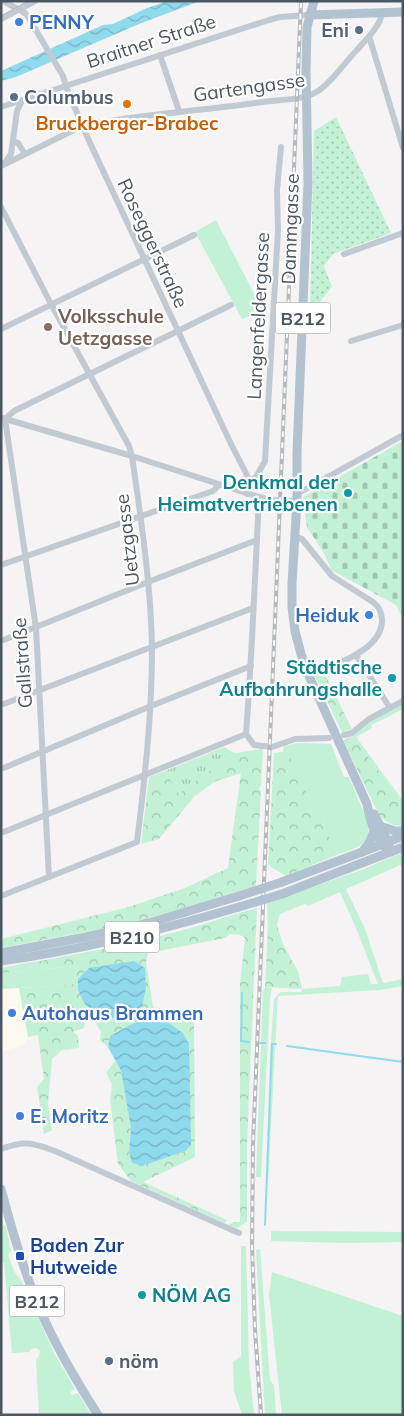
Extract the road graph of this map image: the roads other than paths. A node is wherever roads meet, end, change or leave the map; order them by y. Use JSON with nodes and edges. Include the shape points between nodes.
{"nodes":[{"id":1,"x":4,"y":1,"type":"edge"},
{"id":2,"x":35,"y":1,"type":"edge"},
{"id":3,"x":314,"y":1,"type":"edge"},
{"id":4,"x":20,"y":9,"type":"junction"},
{"id":5,"x":403,"y":12,"type":"edge"},
{"id":6,"x":382,"y":13,"type":"junction"},
{"id":7,"x":309,"y":15,"type":"junction"},
{"id":8,"x":1,"y":19,"type":"edge"},
{"id":9,"x":369,"y":36,"type":"junction"},
{"id":10,"x":160,"y":55,"type":"junction"},
{"id":11,"x":66,"y":86,"type":"junction"},
{"id":12,"x":307,"y":96,"type":"junction"},
{"id":13,"x":22,"y":101,"type":"junction"},
{"id":14,"x":1,"y":107,"type":"edge"},
{"id":15,"x":179,"y":111,"type":"junction"},
{"id":16,"x":82,"y":126,"type":"junction"},
{"id":17,"x":13,"y":141,"type":"junction"},
{"id":18,"x":281,"y":147,"type":"dead end"},
{"id":19,"x":403,"y":148,"type":"edge"},
{"id":20,"x":25,"y":154,"type":"junction"},
{"id":21,"x":2,"y":166,"type":"edge"},
{"id":22,"x":1,"y":207,"type":"edge"},
{"id":23,"x":403,"y":233,"type":"edge"},
{"id":24,"x":194,"y":235,"type":"dead end"},
{"id":25,"x":344,"y":254,"type":"dead end"},
{"id":26,"x":144,"y":259,"type":"junction"},
{"id":27,"x":51,"y":304,"type":"junction"},
{"id":28,"x":231,"y":306,"type":"dead end"},
{"id":29,"x":403,"y":325,"type":"edge"},
{"id":30,"x":1,"y":329,"type":"edge"},
{"id":31,"x":178,"y":330,"type":"junction"},
{"id":32,"x":351,"y":341,"type":"dead end"},
{"id":33,"x":90,"y":373,"type":"junction"},
{"id":34,"x":3,"y":418,"type":"edge"},
{"id":35,"x":403,"y":435,"type":"edge"},
{"id":36,"x":132,"y":456,"type":"junction"},
{"id":37,"x":250,"y":481,"type":"junction"},
{"id":38,"x":219,"y":484,"type":"junction"},
{"id":39,"x":247,"y":494,"type":"junction"},
{"id":40,"x":259,"y":497,"type":"junction"},
{"id":41,"x":297,"y":498,"type":"junction"},
{"id":42,"x":141,"y":517,"type":"junction"},
{"id":43,"x":295,"y":537,"type":"junction"},
{"id":44,"x":257,"y":540,"type":"junction"},
{"id":45,"x":25,"y":558,"type":"junction"},
{"id":46,"x":1,"y":565,"type":"edge"},
{"id":47,"x":148,"y":582,"type":"junction"},
{"id":48,"x":253,"y":608,"type":"junction"},
{"id":49,"x":36,"y":628,"type":"junction"},
{"id":50,"x":1,"y":641,"type":"edge"},
{"id":51,"x":152,"y":647,"type":"junction"},
{"id":52,"x":356,"y":655,"type":"junction"},
{"id":53,"x":251,"y":666,"type":"junction"},
{"id":54,"x":328,"y":669,"type":"dead end"},
{"id":55,"x":39,"y":690,"type":"junction"},
{"id":56,"x":403,"y":701,"type":"edge"},
{"id":57,"x":1,"y":705,"type":"edge"},
{"id":58,"x":151,"y":706,"type":"junction"},
{"id":59,"x":390,"y":708,"type":"junction"},
{"id":60,"x":246,"y":734,"type":"junction"},
{"id":61,"x":344,"y":735,"type":"dead end"},
{"id":62,"x":329,"y":738,"type":"dead end"},
{"id":63,"x":43,"y":752,"type":"junction"},
{"id":64,"x":1,"y":769,"type":"edge"},
{"id":65,"x":146,"y":774,"type":"junction"},
{"id":66,"x":47,"y":814,"type":"junction"},
{"id":67,"x":378,"y":828,"type":"junction"},
{"id":68,"x":403,"y":831,"type":"edge"},
{"id":69,"x":1,"y":833,"type":"edge"},
{"id":70,"x":403,"y":836,"type":"edge"},
{"id":71,"x":385,"y":843,"type":"junction"},
{"id":72,"x":403,"y":847,"type":"edge"},
{"id":73,"x":362,"y":852,"type":"junction"},
{"id":74,"x":390,"y":852,"type":"junction"},
{"id":75,"x":49,"y":877,"type":"junction"},
{"id":76,"x":1,"y":896,"type":"edge"},
{"id":77,"x":1,"y":953,"type":"edge"},
{"id":78,"x":1,"y":963,"type":"edge"},
{"id":79,"x":1,"y":1149,"type":"edge"},
{"id":80,"x":1,"y":1189,"type":"edge"},
{"id":81,"x":239,"y":1233,"type":"dead end"},
{"id":82,"x":98,"y":1415,"type":"edge"}],
"edges":[{"from":1,"to":4,"type":"street"},
{"from":2,"to":4,"type":"street"},
{"from":3,"to":7,"type":"main road","name":"Dammgasse","number":"B212"},
{"from":4,"to":8,"type":"street"},
{"from":4,"to":11,"type":"street","name":"Roseggerstraße","via":[[27,14]]},
{"from":5,"to":6,"type":"main road","name":"Braitner Straße"},
{"from":6,"to":7,"type":"main road","name":"Braitner Straße"},
{"from":6,"to":9,"type":"street","name":"Gartengasse","via":[[381,21]]},
{"from":7,"to":10,"type":"street","name":"Braitner Straße","via":[[280,17]]},
{"from":7,"to":12,"type":"main road","name":"Dammgasse","number":"B212","via":[[306,35]]},
{"from":9,"to":12,"type":"street","name":"Gartengasse","via":[[325,86]]},
{"from":9,"to":19,"type":"street"},
{"from":10,"to":11,"type":"street","name":"Braitner Straße"},
{"from":10,"to":15,"type":"street"},
{"from":11,"to":13,"type":"street","name":"Braitner Straße"},
{"from":11,"to":16,"type":"street","name":"Roseggerstraße"},
{"from":12,"to":15,"type":"street","name":"Gartengasse"},
{"from":12,"to":41,"type":"main road","name":"Dammgasse","number":"B212","via":[[308,182]]},
{"from":13,"to":14,"type":"street","name":"Braitner Straße"},
{"from":13,"to":17,"type":"street","via":[[17,111]]},
{"from":15,"to":16,"type":"street","name":"Gartengasse"},
{"from":16,"to":20,"type":"street","name":"Gartengasse"},
{"from":16,"to":26,"type":"street","name":"Roseggerstraße"},
{"from":17,"to":20,"type":"street"},
{"from":17,"to":21,"type":"street","via":[[11,154]]},
{"from":18,"to":37,"type":"street","name":"Langenfeldergasse","via":[[265,461]]},
{"from":20,"to":21,"type":"street","name":"Gartengasse"},
{"from":22,"to":27,"type":"street","name":"Uetzgasse"},
{"from":23,"to":25,"type":"street"},
{"from":24,"to":26,"type":"street"},
{"from":26,"to":27,"type":"street"},
{"from":26,"to":31,"type":"street","name":"Roseggerstraße"},
{"from":27,"to":30,"type":"street"},
{"from":27,"to":33,"type":"street","name":"Uetzgasse"},
{"from":28,"to":31,"type":"street"},
{"from":29,"to":32,"type":"street"},
{"from":31,"to":33,"type":"street"},
{"from":31,"to":37,"type":"street","name":"Roseggerstraße"},
{"from":33,"to":34,"type":"street"},
{"from":33,"to":36,"type":"street","name":"Uetzgasse"},
{"from":34,"to":36,"type":"street"},
{"from":34,"to":45,"type":"street","name":"Gallstraße"},
{"from":35,"to":41,"type":"street"},
{"from":36,"to":38,"type":"street"},
{"from":36,"to":42,"type":"street","name":"Uetzgasse"},
{"from":37,"to":39,"type":"street"},
{"from":38,"to":39,"type":"street"},
{"from":38,"to":42,"type":"street","via":[[213,491]]},
{"from":39,"to":40,"type":"street"},
{"from":40,"to":41,"type":"street","via":[[272,500]]},
{"from":40,"to":44,"type":"street"},
{"from":41,"to":43,"type":"main road","name":"Dammgasse","number":"B212"},
{"from":42,"to":45,"type":"street"},
{"from":42,"to":47,"type":"street","name":"Uetzgasse"},
{"from":43,"to":52,"type":"street","via":[[302,539],[332,576],[373,602],[382,613],[380,634]]},
{"from":43,"to":67,"type":"main road","name":"Dammgasse","number":"B212","via":[[292,607],[301,654]]},
{"from":44,"to":47,"type":"street"},
{"from":44,"to":48,"type":"street"},
{"from":45,"to":46,"type":"street"},
{"from":45,"to":49,"type":"street","name":"Gallstraße"},
{"from":47,"to":49,"type":"street"},
{"from":47,"to":51,"type":"street","name":"Uetzgasse"},
{"from":48,"to":51,"type":"street"},
{"from":48,"to":53,"type":"street"},
{"from":49,"to":50,"type":"street"},
{"from":49,"to":55,"type":"street","name":"Gallstraße"},
{"from":51,"to":55,"type":"street"},
{"from":51,"to":58,"type":"street","name":"Uetzgasse"},
{"from":52,"to":54,"type":"street"},
{"from":52,"to":59,"type":"street"},
{"from":53,"to":58,"type":"street"},
{"from":53,"to":60,"type":"street"},
{"from":55,"to":57,"type":"street"},
{"from":55,"to":63,"type":"street","name":"Gallstraße"},
{"from":56,"to":59,"type":"street"},
{"from":58,"to":63,"type":"street"},
{"from":58,"to":65,"type":"street","name":"Uetzgasse"},
{"from":59,"to":61,"type":"street"},
{"from":60,"to":62,"type":"street","via":[[254,745],[272,747],[295,739]]},
{"from":60,"to":65,"type":"street"},
{"from":63,"to":64,"type":"street"},
{"from":63,"to":66,"type":"street","name":"Gallstraße"},
{"from":65,"to":66,"type":"street"},
{"from":65,"to":75,"type":"street","name":"Uetzgasse","via":[[137,842]]},
{"from":66,"to":69,"type":"street"},
{"from":66,"to":75,"type":"street","name":"Gallstraße"},
{"from":67,"to":68,"type":"main road"},
{"from":67,"to":71,"type":"main road","name":"Dammgasse","number":"B212"},
{"from":67,"to":73,"type":"main road"},
{"from":70,"to":71,"type":"main road","number":"B210"},
{"from":71,"to":73,"type":"main road","number":"B210"},
{"from":71,"to":74,"type":"main road","name":"Dammgasse","number":"B212"},
{"from":72,"to":74,"type":"main road","number":"B210"},
{"from":73,"to":77,"type":"main road","number":"B210","bridge":true,"via":[[282,882],[149,923]]},
{"from":74,"to":78,"type":"main road","number":"B210","bridge":true,"via":[[282,894],[183,923]]},
{"from":75,"to":76,"type":"street"},
{"from":79,"to":81,"type":"street","via":[[31,1143],[55,1151]]},
{"from":80,"to":82,"type":"main road","number":"B212","via":[[20,1256],[42,1315]]}]}
